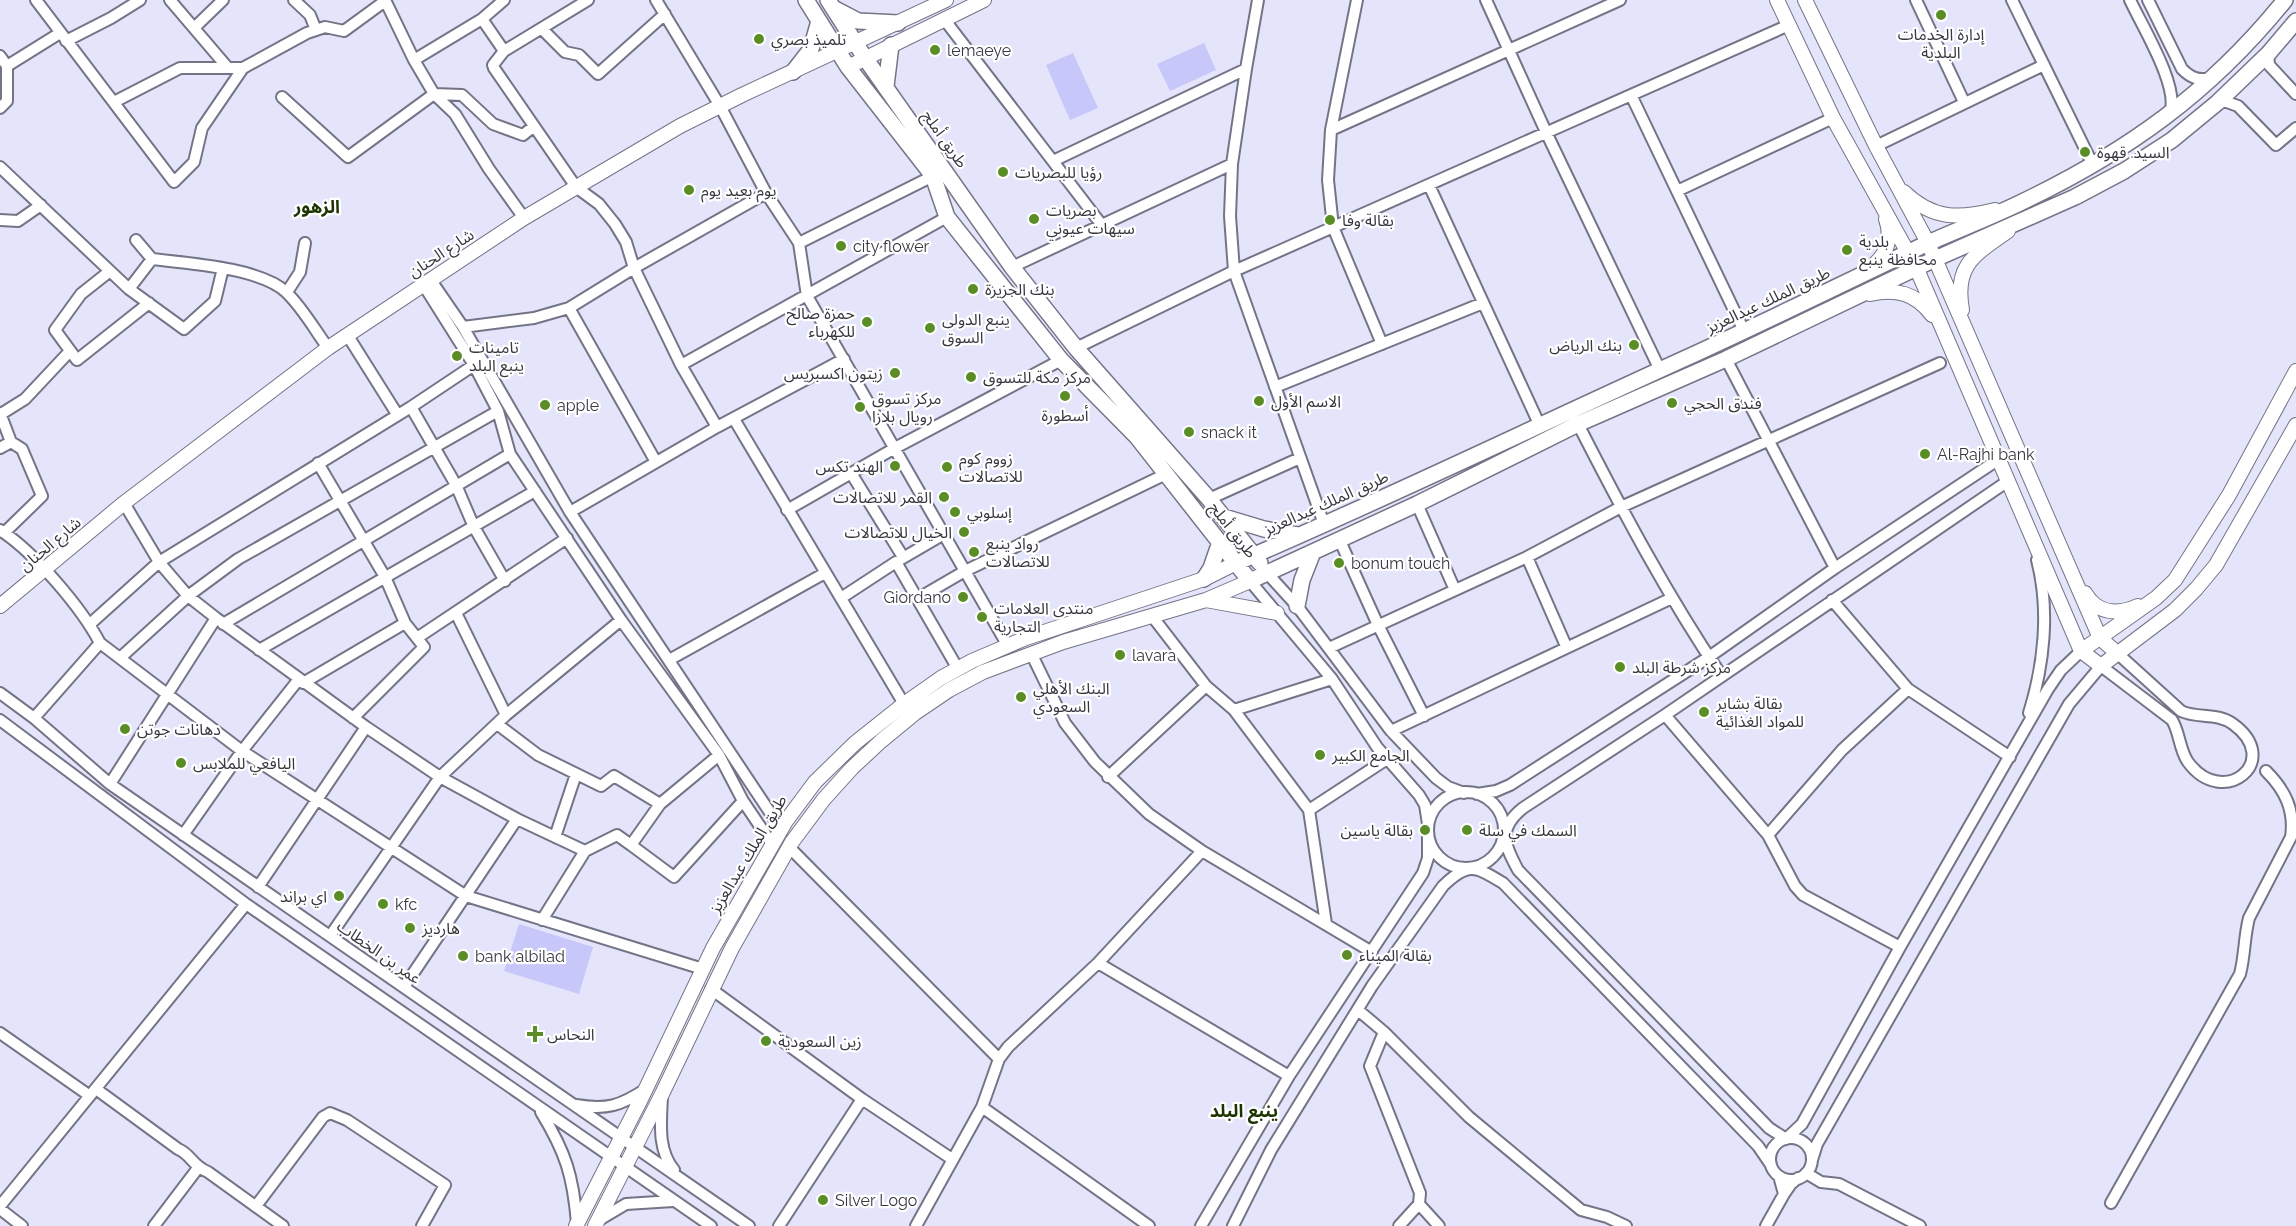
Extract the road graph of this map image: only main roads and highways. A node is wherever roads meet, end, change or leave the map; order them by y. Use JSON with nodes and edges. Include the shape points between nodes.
{"nodes":[{"id":1,"x":806,"y":0,"type":"edge"},
{"id":2,"x":946,"y":0,"type":"edge"},
{"id":3,"x":984,"y":0,"type":"edge"},
{"id":4,"x":1777,"y":0,"type":"edge"},
{"id":5,"x":1805,"y":0,"type":"edge"},
{"id":6,"x":2285,"y":0,"type":"edge"},
{"id":7,"x":831,"y":4,"type":"edge"},
{"id":8,"x":819,"y":21,"type":"junction"},
{"id":9,"x":2296,"y":21,"type":"edge"},
{"id":10,"x":898,"y":23,"type":"junction"},
{"id":11,"x":854,"y":43,"type":"junction"},
{"id":12,"x":891,"y":45,"type":"junction"},
{"id":13,"x":837,"y":51,"type":"junction"},
{"id":14,"x":865,"y":58,"type":"junction"},
{"id":15,"x":848,"y":68,"type":"junction"},
{"id":16,"x":793,"y":72,"type":"junction"},
{"id":17,"x":886,"y":86,"type":"junction"},
{"id":18,"x":1897,"y":184,"type":"junction"},
{"id":19,"x":2020,"y":203,"type":"junction"},
{"id":20,"x":1882,"y":206,"type":"junction"},
{"id":21,"x":2027,"y":218,"type":"junction"},
{"id":22,"x":1929,"y":243,"type":"junction"},
{"id":23,"x":1909,"y":252,"type":"junction"},
{"id":24,"x":1935,"y":259,"type":"junction"},
{"id":25,"x":1916,"y":267,"type":"junction"},
{"id":26,"x":1845,"y":283,"type":"junction"},
{"id":27,"x":1856,"y":297,"type":"junction"},
{"id":28,"x":1965,"y":327,"type":"junction"},
{"id":29,"x":1945,"y":335,"type":"junction"},
{"id":30,"x":2296,"y":371,"type":"edge"},
{"id":31,"x":2296,"y":425,"type":"edge"},
{"id":32,"x":1224,"y":517,"type":"junction"},
{"id":33,"x":1298,"y":535,"type":"junction"},
{"id":34,"x":1220,"y":542,"type":"junction"},
{"id":35,"x":1313,"y":552,"type":"junction"},
{"id":36,"x":1254,"y":556,"type":"junction"},
{"id":37,"x":2066,"y":561,"type":"junction"},
{"id":38,"x":1236,"y":563,"type":"junction"},
{"id":39,"x":1267,"y":573,"type":"junction"},
{"id":40,"x":1204,"y":579,"type":"junction"},
{"id":41,"x":1250,"y":581,"type":"junction"},
{"id":42,"x":2156,"y":598,"type":"junction"},
{"id":43,"x":1206,"y":600,"type":"junction"},
{"id":44,"x":0,"y":606,"type":"edge"},
{"id":45,"x":1297,"y":606,"type":"road end"},
{"id":46,"x":1277,"y":613,"type":"road end"},
{"id":47,"x":2100,"y":638,"type":"junction"},
{"id":48,"x":2081,"y":651,"type":"junction"},
{"id":49,"x":2117,"y":653,"type":"junction"},
{"id":50,"x":577,"y":1224,"type":"edge"},
{"id":51,"x":596,"y":1224,"type":"edge"}],
"edges":[{"from":1,"to":8,"type":"highway","name":"طريق أملج"},
{"from":2,"to":10,"type":"main road","name":"شارع الحنان"},
{"from":3,"to":12,"type":"main road"},
{"from":4,"to":20,"type":"main road","via":[[1833,118]]},
{"from":5,"to":18,"type":"main road"},
{"from":6,"to":19,"type":"highway","name":"طريق الملك عبدالعزيز","via":[[2215,77],[2169,115],[2093,165]]},
{"from":7,"to":10,"type":"highway","via":[[858,21]]},
{"from":7,"to":11,"type":"highway","name":"طريق أملج"},
{"from":8,"to":13,"type":"highway","name":"طريق أملج"},
{"from":8,"to":16,"type":"highway","via":[[811,49]]},
{"from":9,"to":21,"type":"highway","via":[[2217,103],[2172,140],[2124,171]]},
{"from":10,"to":11,"type":"main road","name":"شارع الحنان"},
{"from":11,"to":13,"type":"main road","name":"شارع الحنان"},
{"from":11,"to":14,"type":"highway","name":"طريق أملج"},
{"from":12,"to":14,"type":"main road"},
{"from":12,"to":17,"type":"highway"},
{"from":13,"to":15,"type":"highway","name":"طريق أملج"},
{"from":13,"to":16,"type":"main road","name":"شارع الحنان"},
{"from":14,"to":15,"type":"main road"},
{"from":14,"to":17,"type":"highway","name":"طريق أملج"},
{"from":15,"to":34,"type":"highway","name":"طريق أملج","via":[[933,176],[947,217],[1061,360],[1137,437]]},
{"from":16,"to":44,"type":"main road","name":"شارع الحنان","via":[[640,149],[426,281],[328,348],[124,503]]},
{"from":17,"to":32,"type":"highway","name":"طريق أملج","via":[[1012,267],[1076,348]]},
{"from":18,"to":19,"type":"main road","via":[[1914,201],[1956,217]]},
{"from":18,"to":22,"type":"main road"},
{"from":19,"to":22,"type":"highway","name":"طريق الملك عبدالعزيز"},
{"from":20,"to":23,"type":"main road"},
{"from":20,"to":26,"type":"main road","via":[[1888,225],[1888,246],[1873,266]]},
{"from":21,"to":24,"type":"highway"},
{"from":21,"to":28,"type":"main road","via":[[1978,252],[1964,268],[1959,286]]},
{"from":22,"to":23,"type":"highway","name":"طريق الملك عبدالعزيز"},
{"from":22,"to":24,"type":"main road"},
{"from":23,"to":25,"type":"main road"},
{"from":23,"to":26,"type":"highway","name":"طريق الملك عبدالعزيز"},
{"from":24,"to":25,"type":"highway"},
{"from":24,"to":28,"type":"main road"},
{"from":25,"to":27,"type":"highway"},
{"from":25,"to":29,"type":"main road"},
{"from":26,"to":33,"type":"highway","name":"طريق الملك عبدالعزيز"},
{"from":27,"to":29,"type":"main road","via":[[1884,291],[1907,294],[1924,305]]},
{"from":27,"to":35,"type":"highway","via":[[1578,424]]},
{"from":28,"to":37,"type":"main road"},
{"from":29,"to":48,"type":"main road"},
{"from":30,"to":42,"type":"main road","via":[[2189,561]]},
{"from":31,"to":49,"type":"main road","via":[[2216,565],[2175,610]]},
{"from":32,"to":33,"type":"highway"},
{"from":32,"to":36,"type":"highway","name":"طريق أملج"},
{"from":33,"to":36,"type":"highway","name":"طريق الملك عبدالعزيز"},
{"from":34,"to":38,"type":"highway","name":"طريق أملج"},
{"from":34,"to":40,"type":"highway"},
{"from":35,"to":39,"type":"highway"},
{"from":35,"to":45,"type":"highway"},
{"from":36,"to":38,"type":"highway","name":"طريق الملك عبدالعزيز"},
{"from":36,"to":39,"type":"highway","name":"طريق أملج"},
{"from":37,"to":42,"type":"main road","via":[[2097,607],[2116,612]]},
{"from":37,"to":47,"type":"main road"},
{"from":38,"to":40,"type":"main road","name":"طريق الملك عبدالعزيز"},
{"from":38,"to":41,"type":"highway","name":"طريق أملج"},
{"from":39,"to":41,"type":"highway","name":"طريق أملج"},
{"from":40,"to":50,"type":"main road","name":"طريق الملك عبدالعزيز","via":[[1008,646],[958,669],[904,704],[815,782],[772,844],[703,969]]},
{"from":41,"to":43,"type":"main road","name":"طريق الملك عبدالعزيز"},
{"from":42,"to":47,"type":"main road"},
{"from":43,"to":46,"type":"main road"},
{"from":43,"to":51,"type":"main road","name":"طريق الملك عبدالعزيز","via":[[1112,626],[983,672],[949,690],[881,741],[824,800],[789,847],[711,989]]},
{"from":47,"to":48,"type":"main road"},
{"from":47,"to":49,"type":"main road"},
{"from":48,"to":49,"type":"main road","via":[[2101,666]]}]}
